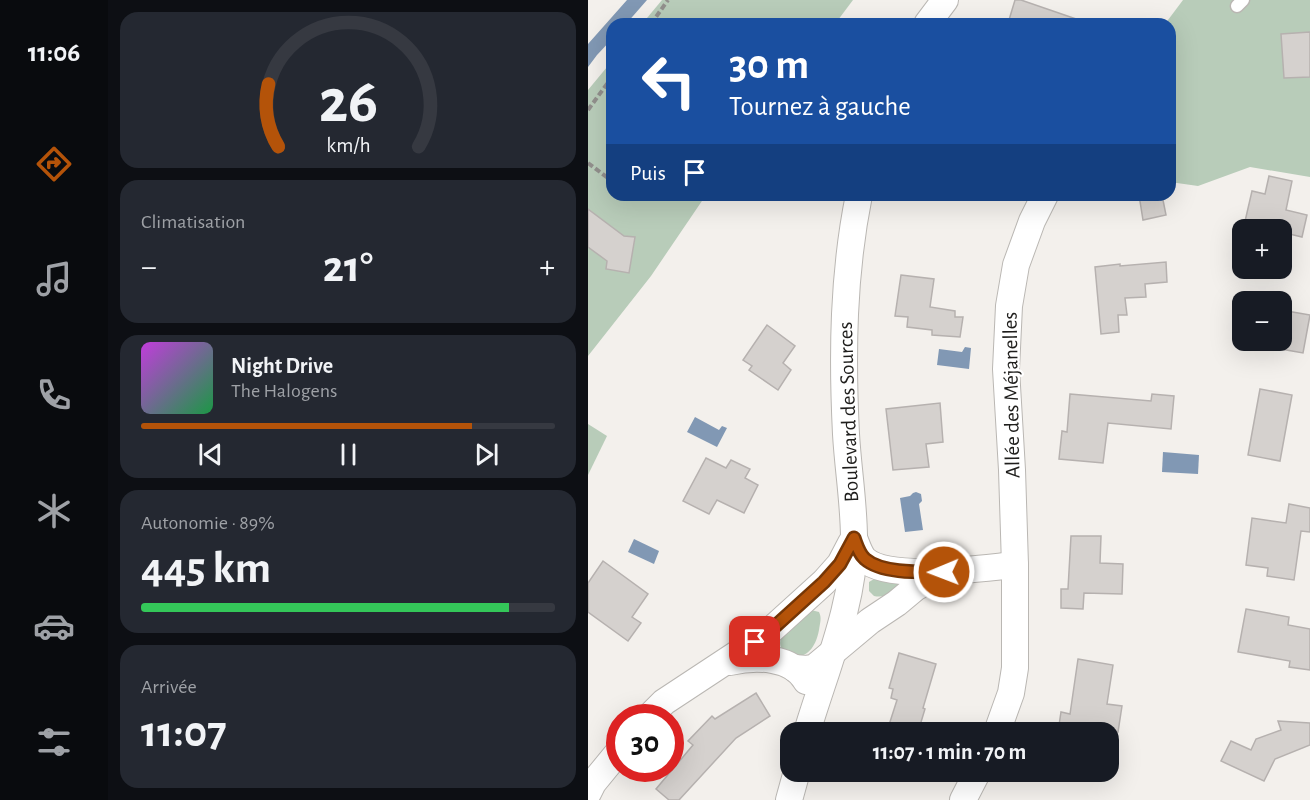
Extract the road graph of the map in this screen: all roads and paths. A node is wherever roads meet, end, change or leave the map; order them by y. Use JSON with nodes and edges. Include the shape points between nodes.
{"nodes":[{"id":1,"x":668,"y":0,"type":"edge"},
{"id":2,"x":945,"y":0,"type":"edge"},
{"id":3,"x":655,"y":18,"type":"edge"},
{"id":4,"x":932,"y":18,"type":"edge"},
{"id":5,"x":606,"y":85,"type":"edge"},
{"id":6,"x":588,"y":110,"type":"edge"},
{"id":7,"x":588,"y":163,"type":"edge"},
{"id":8,"x":606,"y":176,"type":"edge"},
{"id":9,"x":858,"y":201,"type":"edge"},
{"id":10,"x":1042,"y":201,"type":"edge"},
{"id":11,"x":854,"y":538,"type":"junction"},
{"id":12,"x":1015,"y":565,"type":"junction"},
{"id":13,"x":944,"y":572,"type":"junction"},
{"id":14,"x":850,"y":586,"type":"junction"},
{"id":15,"x":897,"y":603,"type":"junction"},
{"id":16,"x":786,"y":616,"type":"junction"},
{"id":17,"x":841,"y":623,"type":"junction"},
{"id":18,"x":831,"y":652,"type":"junction"},
{"id":19,"x":722,"y":664,"type":"junction"},
{"id":20,"x":794,"y":669,"type":"junction"},
{"id":21,"x":662,"y":704,"type":"edge"},
{"id":22,"x":809,"y":722,"type":"edge"},
{"id":23,"x":810,"y":722,"type":"edge"},
{"id":24,"x":1001,"y":722,"type":"edge"},
{"id":25,"x":606,"y":768,"type":"edge"},
{"id":26,"x":793,"y":782,"type":"edge"},
{"id":27,"x":972,"y":782,"type":"edge"},
{"id":28,"x":588,"y":793,"type":"edge"},
{"id":29,"x":789,"y":800,"type":"edge"},
{"id":30,"x":963,"y":800,"type":"edge"}],
"edges":[{"from":1,"to":3,"type":"path"},
{"from":2,"to":4,"type":"street"},
{"from":5,"to":6,"type":"path"},
{"from":7,"to":8,"type":"path"},
{"from":9,"to":11,"type":"street","name":"Boulevard des Sources","via":[[849,254],[843,349]]},
{"from":10,"to":12,"type":"street","name":"Allée des Méjanelles","via":[[1016,265],[1008,306],[1006,369]]},
{"from":11,"to":13,"type":"street","via":[[867,561],[914,572]]},
{"from":11,"to":14,"type":"street","name":"Boulevard des Sources"},
{"from":11,"to":16,"type":"street","via":[[840,564]]},
{"from":12,"to":13,"type":"street"},
{"from":12,"to":24,"type":"street","name":"Allée des Méjanelles","via":[[1014,673]]},
{"from":13,"to":15,"type":"street"},
{"from":14,"to":15,"type":"street","via":[[851,600],[863,614]]},
{"from":14,"to":17,"type":"street","name":"Boulevard des Sources"},
{"from":15,"to":18,"type":"street"},
{"from":16,"to":17,"type":"street","via":[[802,605],[819,602],[833,607]]},
{"from":16,"to":19,"type":"street"},
{"from":17,"to":18,"type":"street","name":"Boulevard des Sources"},
{"from":18,"to":20,"type":"street","via":[[815,667]]},
{"from":18,"to":23,"type":"street","name":"Boulevard des Sources"},
{"from":19,"to":20,"type":"street","via":[[764,658]]},
{"from":19,"to":21,"type":"street"},
{"from":20,"to":22,"type":"street","via":[[806,680]]},
{"from":25,"to":28,"type":"street"},
{"from":26,"to":29,"type":"street"},
{"from":27,"to":30,"type":"street"}]}
